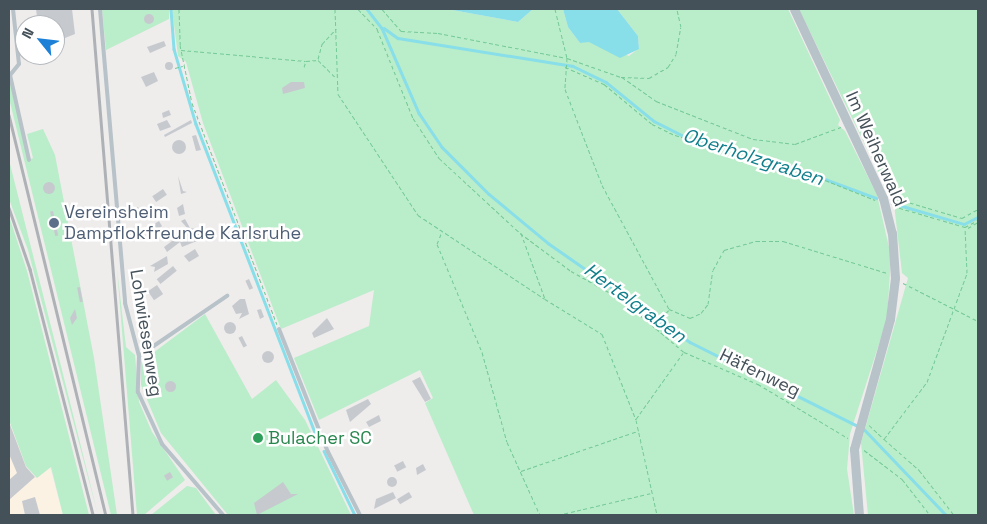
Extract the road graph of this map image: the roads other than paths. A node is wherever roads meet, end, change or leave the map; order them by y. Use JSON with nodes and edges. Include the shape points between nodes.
{"nodes":[{"id":1,"x":13,"y":9,"type":"edge"},
{"id":2,"x":100,"y":9,"type":"edge"},
{"id":3,"x":794,"y":9,"type":"edge"},
{"id":4,"x":29,"y":160,"type":"dead end"},
{"id":5,"x":227,"y":296,"type":"dead end"},
{"id":6,"x":279,"y":329,"type":"road end"},
{"id":7,"x":139,"y":356,"type":"junction"},
{"id":8,"x":223,"y":515,"type":"edge"},
{"id":9,"x":360,"y":515,"type":"edge"},
{"id":10,"x":859,"y":515,"type":"edge"}],
"edges":[{"from":1,"to":4,"type":"lane","via":[[19,64],[10,75]]},
{"from":2,"to":7,"type":"lane","name":"Lohwiesenweg","via":[[125,303]]},
{"from":3,"to":10,"type":"street","name":"Im Weiherwald","via":[[884,201],[895,278],[886,336],[855,443]]},
{"from":5,"to":7,"type":"lane"},
{"from":6,"to":9,"type":"lane","via":[[328,452]]},
{"from":7,"to":8,"type":"lane","name":"Lohwiesenweg","via":[[138,392],[149,423]]}]}
